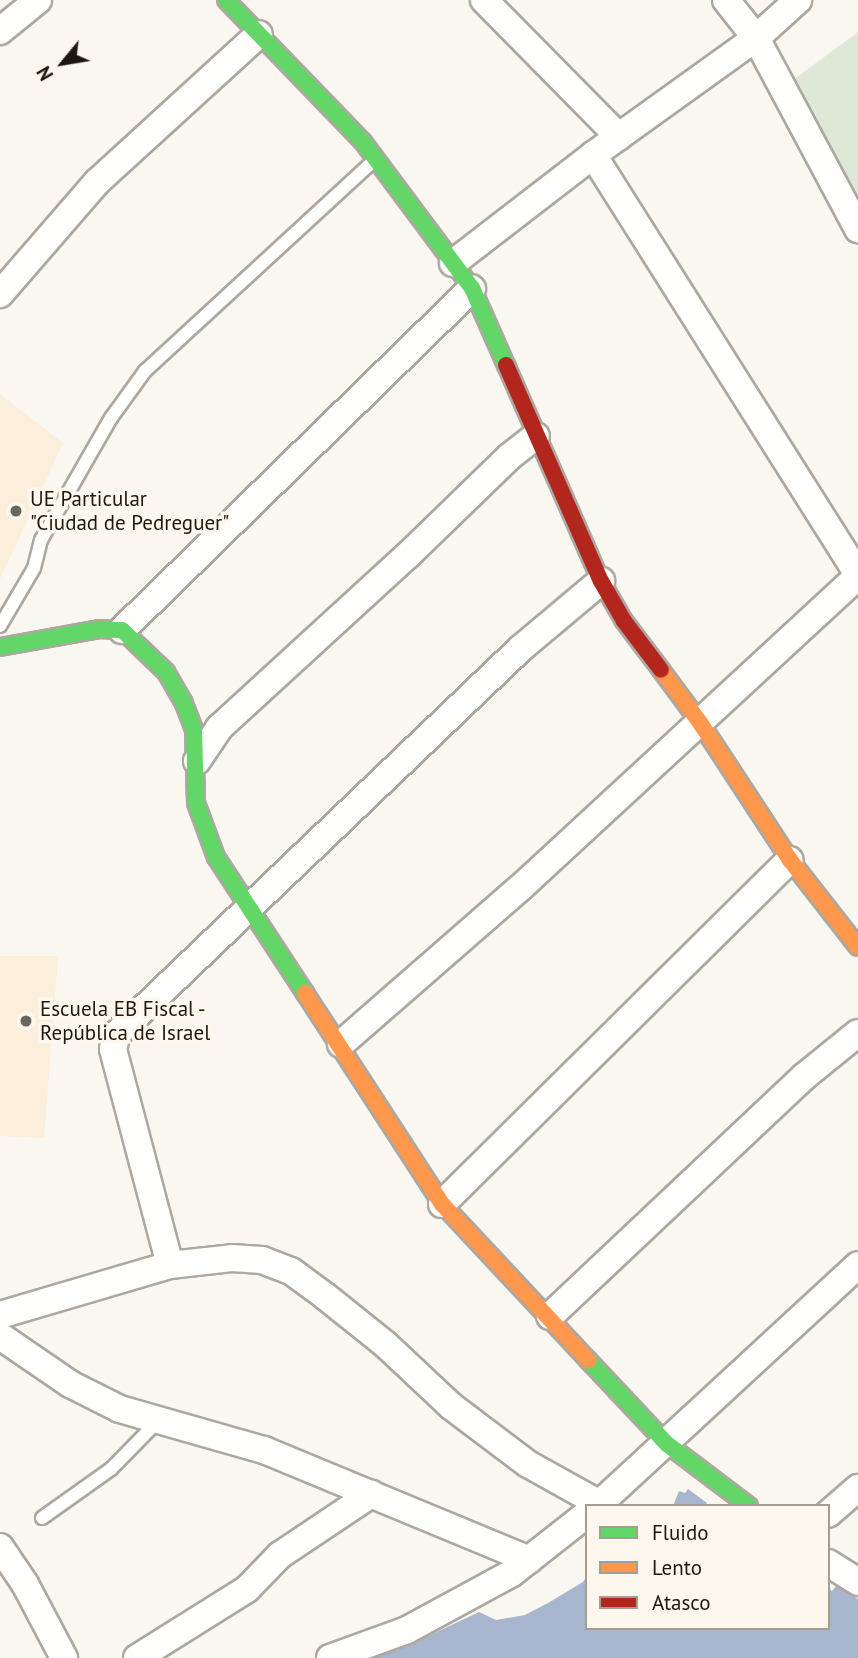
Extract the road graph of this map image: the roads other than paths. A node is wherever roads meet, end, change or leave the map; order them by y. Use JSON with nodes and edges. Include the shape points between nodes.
{"nodes":[{"id":1,"x":38,"y":0,"type":"edge"},
{"id":2,"x":226,"y":0,"type":"edge"},
{"id":3,"x":484,"y":0,"type":"edge"},
{"id":4,"x":726,"y":0,"type":"edge"},
{"id":5,"x":798,"y":0,"type":"edge"},
{"id":6,"x":0,"y":31,"type":"edge"},
{"id":7,"x":259,"y":34,"type":"junction"},
{"id":8,"x":756,"y":38,"type":"junction"},
{"id":9,"x":619,"y":137,"type":"junction"},
{"id":10,"x":593,"y":155,"type":"junction"},
{"id":11,"x":376,"y":159,"type":"junction"},
{"id":12,"x":858,"y":229,"type":"edge"},
{"id":13,"x":453,"y":263,"type":"junction"},
{"id":14,"x":472,"y":288,"type":"junction"},
{"id":15,"x":0,"y":294,"type":"edge"},
{"id":16,"x":536,"y":436,"type":"junction"},
{"id":17,"x":858,"y":575,"type":"edge"},
{"id":18,"x":601,"y":581,"type":"junction"},
{"id":19,"x":0,"y":626,"type":"edge"},
{"id":20,"x":122,"y":630,"type":"junction"},
{"id":21,"x":0,"y":647,"type":"edge"},
{"id":22,"x":701,"y":724,"type":"junction"},
{"id":23,"x":197,"y":761,"type":"junction"},
{"id":24,"x":790,"y":860,"type":"junction"},
{"id":25,"x":248,"y":908,"type":"junction"},
{"id":26,"x":858,"y":947,"type":"edge"},
{"id":27,"x":858,"y":1033,"type":"edge"},
{"id":28,"x":341,"y":1044,"type":"junction"},
{"id":29,"x":442,"y":1204,"type":"junction"},
{"id":30,"x":170,"y":1265,"type":"junction"},
{"id":31,"x":858,"y":1265,"type":"edge"},
{"id":32,"x":0,"y":1315,"type":"edge"},
{"id":33,"x":550,"y":1316,"type":"junction"},
{"id":34,"x":0,"y":1336,"type":"edge"},
{"id":35,"x":160,"y":1420,"type":"junction"},
{"id":36,"x":667,"y":1444,"type":"junction"},
{"id":37,"x":858,"y":1488,"type":"edge"},
{"id":38,"x":372,"y":1494,"type":"junction"},
{"id":39,"x":589,"y":1504,"type":"edge"},
{"id":40,"x":600,"y":1504,"type":"edge"},
{"id":41,"x":746,"y":1504,"type":"edge"},
{"id":42,"x":830,"y":1512,"type":"edge"},
{"id":43,"x":585,"y":1516,"type":"edge"},
{"id":44,"x":42,"y":1518,"type":"dead end"},
{"id":45,"x":0,"y":1547,"type":"edge"},
{"id":46,"x":529,"y":1560,"type":"junction"},
{"id":47,"x":830,"y":1564,"type":"edge"},
{"id":48,"x":858,"y":1582,"type":"edge"},
{"id":49,"x":64,"y":1658,"type":"edge"},
{"id":50,"x":137,"y":1658,"type":"edge"},
{"id":51,"x":330,"y":1658,"type":"edge"}],
"edges":[{"from":1,"to":6,"type":"street"},
{"from":2,"to":7,"type":"street"},
{"from":3,"to":9,"type":"street"},
{"from":4,"to":8,"type":"street"},
{"from":5,"to":8,"type":"street"},
{"from":7,"to":11,"type":"street"},
{"from":7,"to":15,"type":"street","via":[[97,182]]},
{"from":8,"to":9,"type":"street"},
{"from":8,"to":12,"type":"street"},
{"from":9,"to":10,"type":"street"},
{"from":10,"to":13,"type":"street"},
{"from":10,"to":17,"type":"street"},
{"from":11,"to":13,"type":"street"},
{"from":11,"to":19,"type":"lane","via":[[145,371],[111,418],[41,540],[34,568]]},
{"from":13,"to":14,"type":"street"},
{"from":14,"to":16,"type":"street"},
{"from":14,"to":20,"type":"street"},
{"from":16,"to":18,"type":"street"},
{"from":16,"to":23,"type":"street","via":[[219,728]]},
{"from":17,"to":22,"type":"street"},
{"from":18,"to":22,"type":"street","via":[[624,621]]},
{"from":18,"to":25,"type":"street","via":[[520,649]]},
{"from":20,"to":21,"type":"street","via":[[100,629]]},
{"from":20,"to":23,"type":"street","via":[[166,671],[194,730]]},
{"from":22,"to":24,"type":"street"},
{"from":22,"to":28,"type":"street"},
{"from":23,"to":25,"type":"street","via":[[193,781],[202,825]]},
{"from":24,"to":26,"type":"street"},
{"from":24,"to":29,"type":"street"},
{"from":25,"to":28,"type":"street"},
{"from":25,"to":30,"type":"street","via":[[117,1034],[113,1049]]},
{"from":27,"to":33,"type":"street","via":[[805,1076]]},
{"from":28,"to":29,"type":"street"},
{"from":29,"to":33,"type":"street"},
{"from":30,"to":32,"type":"street"},
{"from":30,"to":39,"type":"street","via":[[232,1258],[262,1260],[291,1271],[385,1344],[462,1415]]},
{"from":31,"to":36,"type":"street"},
{"from":33,"to":36,"type":"street"},
{"from":34,"to":35,"type":"street","via":[[70,1384],[120,1409]]},
{"from":35,"to":38,"type":"street","via":[[264,1450]]},
{"from":35,"to":44,"type":"lane","via":[[111,1469]]},
{"from":36,"to":40,"type":"street"},
{"from":36,"to":41,"type":"street"},
{"from":37,"to":42,"type":"street"},
{"from":38,"to":46,"type":"street"},
{"from":38,"to":50,"type":"street","via":[[280,1555],[247,1589]]},
{"from":43,"to":46,"type":"street"},
{"from":45,"to":49,"type":"street"},
{"from":46,"to":51,"type":"street","via":[[407,1630]]},
{"from":47,"to":48,"type":"street"}]}
